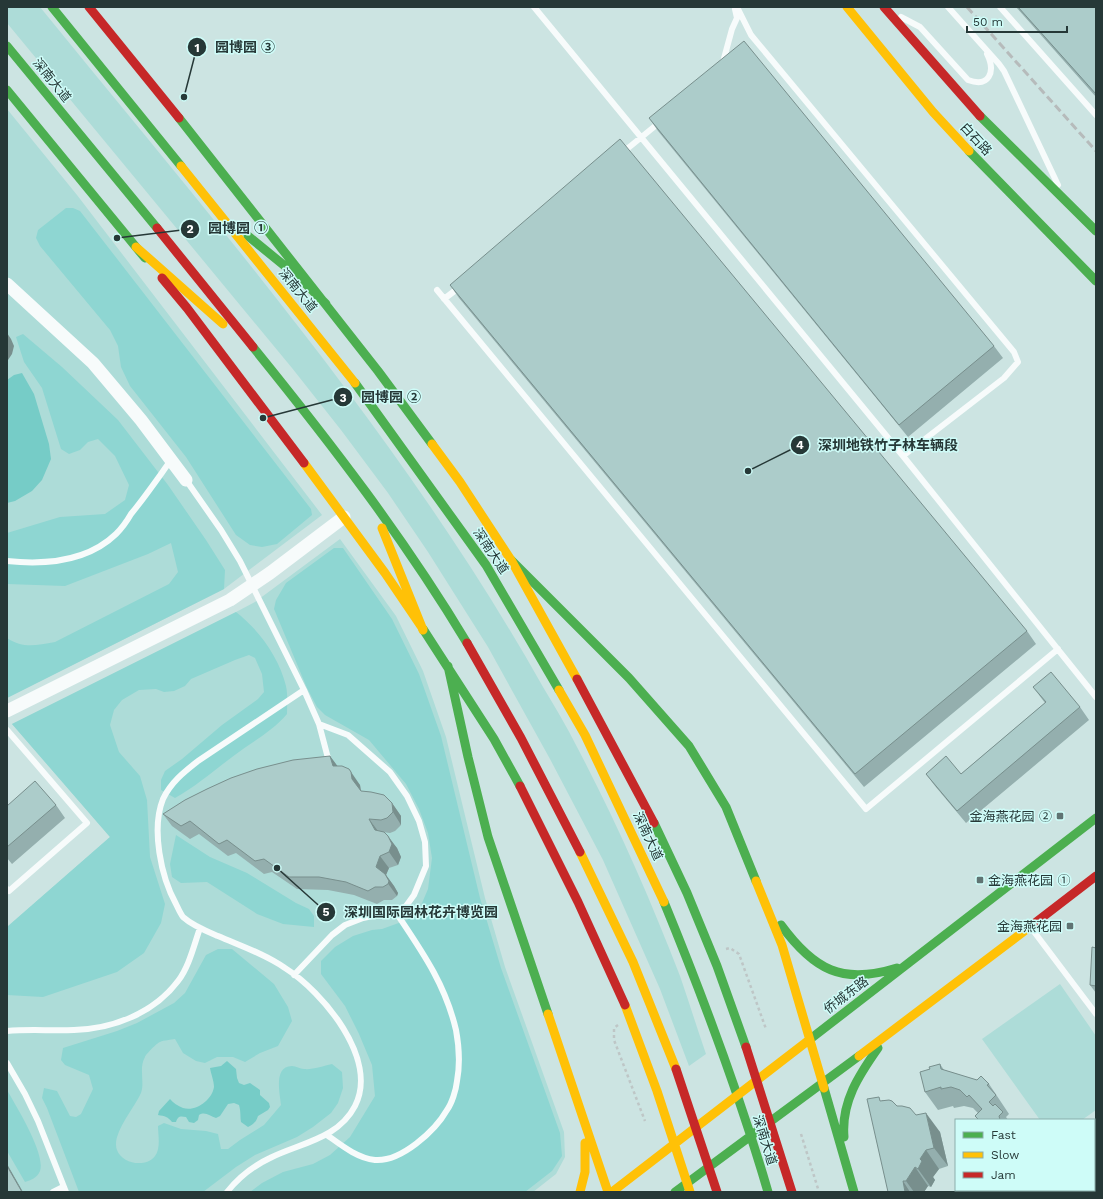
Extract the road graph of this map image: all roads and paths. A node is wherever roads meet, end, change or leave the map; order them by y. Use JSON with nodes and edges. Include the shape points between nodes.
{"nodes":[{"id":1,"x":52,"y":7,"type":"edge"},
{"id":2,"x":89,"y":7,"type":"edge"},
{"id":3,"x":534,"y":7,"type":"edge"},
{"id":4,"x":736,"y":7,"type":"edge"},
{"id":5,"x":847,"y":7,"type":"edge"},
{"id":6,"x":948,"y":7,"type":"edge"},
{"id":7,"x":1000,"y":7,"type":"edge"},
{"id":8,"x":885,"y":8,"type":"edge"},
{"id":9,"x":982,"y":45,"type":"junction"},
{"id":10,"x":7,"y":46,"type":"edge"},
{"id":11,"x":720,"y":66,"type":"edge"},
{"id":12,"x":7,"y":90,"type":"edge"},
{"id":13,"x":1096,"y":115,"type":"edge"},
{"id":14,"x":663,"y":119,"type":"edge"},
{"id":15,"x":642,"y":138,"type":"junction"},
{"id":16,"x":616,"y":157,"type":"edge"},
{"id":17,"x":1066,"y":201,"type":"junction"},
{"id":18,"x":210,"y":202,"type":"junction"},
{"id":19,"x":1096,"y":231,"type":"edge"},
{"id":20,"x":136,"y":247,"type":"junction"},
{"id":21,"x":468,"y":280,"type":"edge"},
{"id":22,"x":1096,"y":281,"type":"edge"},
{"id":23,"x":7,"y":284,"type":"edge"},
{"id":24,"x":437,"y":290,"type":"dead end"},
{"id":25,"x":444,"y":299,"type":"junction"},
{"id":26,"x":326,"y":304,"type":"junction"},
{"id":27,"x":268,"y":364,"type":"junction"},
{"id":28,"x":902,"y":456,"type":"junction"},
{"id":29,"x":171,"y":460,"type":"junction"},
{"id":30,"x":186,"y":480,"type":"joint"},
{"id":31,"x":364,"y":488,"type":"junction"},
{"id":32,"x":344,"y":517,"type":"junction"},
{"id":33,"x":511,"y":560,"type":"junction"},
{"id":34,"x":7,"y":561,"type":"edge"},
{"id":35,"x":423,"y":630,"type":"junction"},
{"id":36,"x":1058,"y":649,"type":"junction"},
{"id":37,"x":448,"y":666,"type":"junction"},
{"id":38,"x":304,"y":690,"type":"junction"},
{"id":39,"x":1096,"y":697,"type":"edge"},
{"id":40,"x":7,"y":711,"type":"edge"},
{"id":41,"x":319,"y":724,"type":"junction"},
{"id":42,"x":7,"y":730,"type":"edge"},
{"id":43,"x":329,"y":762,"type":"edge"},
{"id":44,"x":1096,"y":818,"type":"edge"},
{"id":45,"x":1096,"y":876,"type":"edge"},
{"id":46,"x":7,"y":889,"type":"edge"},
{"id":47,"x":764,"y":898,"type":"junction"},
{"id":48,"x":395,"y":911,"type":"junction"},
{"id":49,"x":1029,"y":926,"type":"junction"},
{"id":50,"x":200,"y":928,"type":"junction"},
{"id":51,"x":726,"y":950,"type":"dead end"},
{"id":52,"x":914,"y":960,"type":"junction"},
{"id":53,"x":294,"y":974,"type":"junction"},
{"id":54,"x":1096,"y":1014,"type":"edge"},
{"id":55,"x":621,"y":1024,"type":"dead end"},
{"id":56,"x":766,"y":1029,"type":"dead end"},
{"id":57,"x":7,"y":1030,"type":"edge"},
{"id":58,"x":888,"y":1035,"type":"junction"},
{"id":59,"x":810,"y":1039,"type":"junction"},
{"id":60,"x":7,"y":1063,"type":"edge"},
{"id":61,"x":823,"y":1083,"type":"junction"},
{"id":62,"x":645,"y":1121,"type":"dead end"},
{"id":63,"x":584,"y":1125,"type":"junction"},
{"id":64,"x":801,"y":1134,"type":"dead end"},
{"id":65,"x":327,"y":1135,"type":"junction"},
{"id":66,"x":846,"y":1165,"type":"junction"},
{"id":67,"x":64,"y":1189,"type":"edge"},
{"id":68,"x":53,"y":1192,"type":"edge"},
{"id":69,"x":227,"y":1192,"type":"edge"},
{"id":70,"x":580,"y":1192,"type":"edge"},
{"id":71,"x":608,"y":1192,"type":"edge"},
{"id":72,"x":612,"y":1192,"type":"edge"},
{"id":73,"x":675,"y":1192,"type":"edge"},
{"id":74,"x":690,"y":1192,"type":"edge"},
{"id":75,"x":716,"y":1192,"type":"edge"},
{"id":76,"x":768,"y":1192,"type":"edge"},
{"id":77,"x":792,"y":1192,"type":"edge"},
{"id":78,"x":819,"y":1192,"type":"edge"},
{"id":79,"x":854,"y":1192,"type":"edge"}],
"edges":[{"from":1,"to":18,"type":"main road","name":"深南大道"},
{"from":2,"to":26,"type":"main road"},
{"from":3,"to":15,"type":"lane"},
{"from":4,"to":11,"type":"lane","via":[[738,18],[732,28],[725,61]]},
{"from":4,"to":28,"type":"lane","via":[[751,35],[1014,352],[1018,362],[1004,378]]},
{"from":5,"to":22,"type":"main road","name":"白石路","via":[[933,112]]},
{"from":6,"to":9,"type":"lane"},
{"from":7,"to":13,"type":"lane"},
{"from":8,"to":9,"type":"lane","via":[[920,27],[968,80],[977,83],[990,76],[991,69],[990,60]]},
{"from":8,"to":17,"type":"main road","name":"白石路","via":[[982,118]]},
{"from":9,"to":17,"type":"lane","via":[[1004,71]]},
{"from":10,"to":27,"type":"main road","name":"深南大道"},
{"from":12,"to":20,"type":"main road"},
{"from":14,"to":15,"type":"lane"},
{"from":15,"to":16,"type":"lane"},
{"from":15,"to":28,"type":"lane"},
{"from":17,"to":19,"type":"main road","name":"白石路"},
{"from":18,"to":26,"type":"main road","via":[[302,280]]},
{"from":18,"to":76,"type":"main road","name":"深南大道","via":[[352,378],[486,564],[585,735],[661,895],[696,982],[729,1069]]},
{"from":20,"to":27,"type":"main road"},
{"from":20,"to":32,"type":"main road","via":[[187,308]]},
{"from":21,"to":25,"type":"lane"},
{"from":23,"to":29,"type":"street","via":[[93,363]]},
{"from":24,"to":25,"type":"lane"},
{"from":25,"to":36,"type":"lane","via":[[866,809]]},
{"from":26,"to":33,"type":"main road","via":[[460,482]]},
{"from":27,"to":31,"type":"main road","name":"深南大道"},
{"from":28,"to":36,"type":"lane"},
{"from":29,"to":30,"type":"street"},
{"from":29,"to":34,"type":"lane","via":[[116,534],[98,548],[77,558],[51,563]]},
{"from":30,"to":38,"type":"lane","via":[[240,561]]},
{"from":31,"to":35,"type":"main road"},
{"from":31,"to":75,"type":"main road","name":"深南大道","via":[[422,570],[487,675],[581,853],[654,1014],[687,1100]]},
{"from":32,"to":35,"type":"main road"},
{"from":32,"to":40,"type":"street","via":[[230,600]]},
{"from":33,"to":47,"type":"main road","via":[[629,678],[689,746],[726,807]]},
{"from":33,"to":77,"type":"main road","via":[[649,813],[687,894],[717,966],[750,1058]]},
{"from":35,"to":37,"type":"main road"},
{"from":36,"to":39,"type":"lane"},
{"from":37,"to":63,"type":"main road","via":[[488,837]]},
{"from":37,"to":74,"type":"main road","via":[[496,741],[600,948],[634,1030]]},
{"from":38,"to":41,"type":"lane"},
{"from":38,"to":50,"type":"lane","via":[[198,761],[171,786],[163,800],[158,841],[165,881],[182,916]]},
{"from":41,"to":43,"type":"lane"},
{"from":41,"to":48,"type":"lane","via":[[348,735],[390,772],[407,796],[419,821],[425,842],[426,866],[414,895],[406,906]]},
{"from":42,"to":46,"type":"lane","via":[[87,823],[9,891]]},
{"from":44,"to":52,"type":"main road","name":"侨城东路"},
{"from":45,"to":49,"type":"main road"},
{"from":47,"to":52,"type":"main road","via":[[790,939],[804,954],[834,972],[873,975]]},
{"from":47,"to":59,"type":"main road","via":[[782,945]]},
{"from":48,"to":53,"type":"lane","via":[[344,925]]},
{"from":48,"to":65,"type":"lane","via":[[433,969],[446,998],[456,1030],[459,1057],[457,1082],[448,1110],[429,1133],[409,1150],[393,1157],[376,1160],[360,1156]]},
{"from":49,"to":54,"type":"lane"},
{"from":49,"to":58,"type":"main road"},
{"from":50,"to":53,"type":"lane","via":[[260,954]]},
{"from":50,"to":57,"type":"lane","via":[[179,981],[143,1012],[105,1026],[74,1030]]},
{"from":51,"to":56,"type":"path","via":[[730,948],[739,954]]},
{"from":52,"to":59,"type":"main road","name":"侨城东路"},
{"from":53,"to":65,"type":"lane","via":[[327,1005],[342,1025],[353,1046],[359,1067],[360,1089],[355,1106],[344,1122]]},
{"from":55,"to":62,"type":"path","via":[[614,1028],[614,1040]]},
{"from":58,"to":61,"type":"main road"},
{"from":58,"to":66,"type":"main road","via":[[863,1070],[846,1107]]},
{"from":59,"to":61,"type":"main road"},
{"from":59,"to":72,"type":"main road","name":"侨城东路"},
{"from":60,"to":67,"type":"lane","via":[[38,1121]]},
{"from":61,"to":66,"type":"main road"},
{"from":61,"to":73,"type":"main road"},
{"from":63,"to":70,"type":"main road","via":[[585,1172]]},
{"from":63,"to":71,"type":"main road"},
{"from":64,"to":78,"type":"path"},
{"from":65,"to":69,"type":"lane","via":[[271,1157],[250,1169]]},
{"from":66,"to":79,"type":"main road"},
{"from":67,"to":68,"type":"lane"}]}
